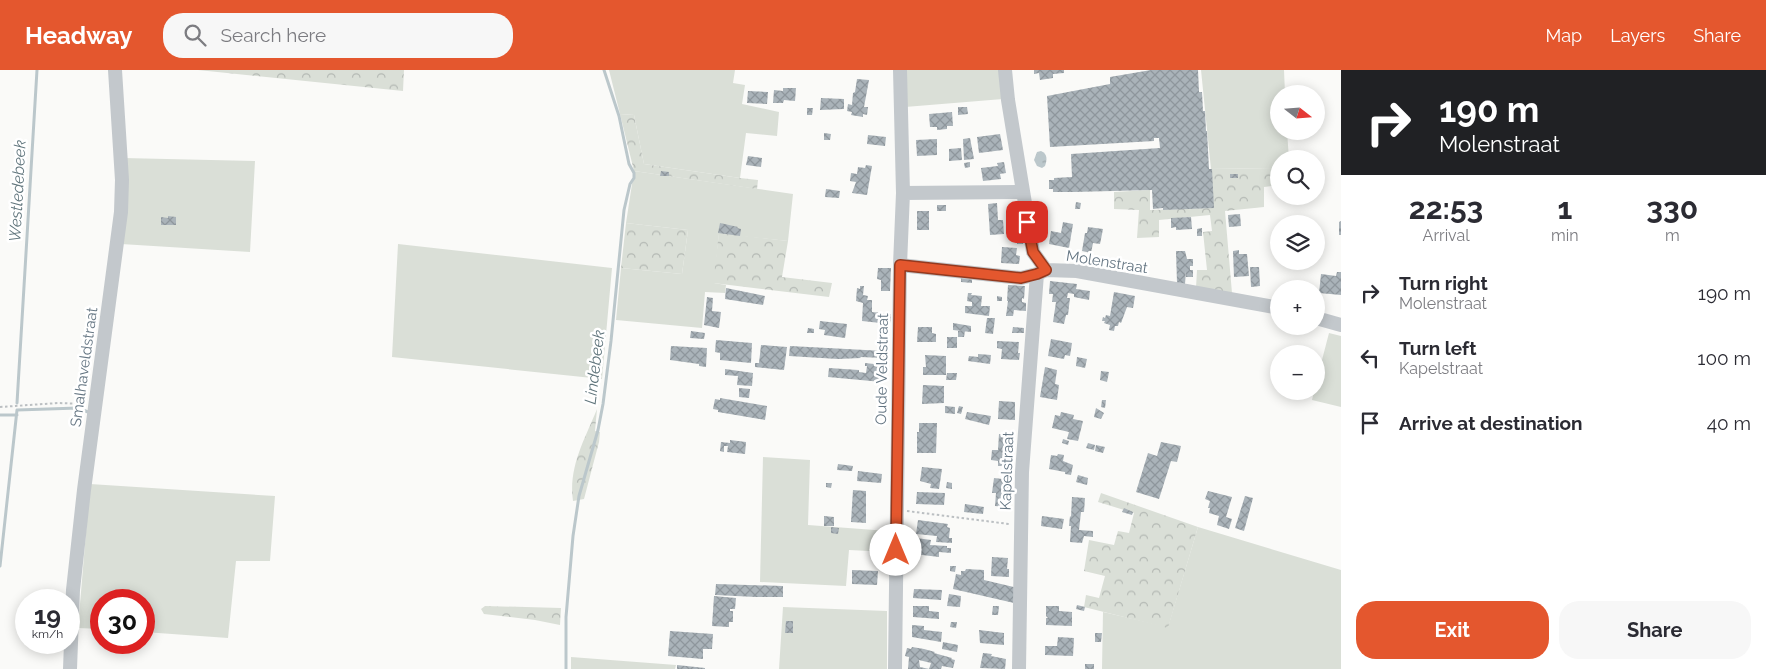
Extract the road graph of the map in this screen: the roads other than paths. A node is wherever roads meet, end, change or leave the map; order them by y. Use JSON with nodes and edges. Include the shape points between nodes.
{"nodes":[{"id":1,"x":115,"y":70,"type":"edge"},
{"id":2,"x":900,"y":70,"type":"edge"},
{"id":3,"x":1005,"y":70,"type":"edge"},
{"id":4,"x":1022,"y":192,"type":"junction"},
{"id":5,"x":903,"y":193,"type":"junction"},
{"id":6,"x":900,"y":265,"type":"junction"},
{"id":7,"x":1042,"y":272,"type":"junction"},
{"id":8,"x":1270,"y":306,"type":"edge"},
{"id":9,"x":1325,"y":321,"type":"edge"},
{"id":10,"x":1341,"y":325,"type":"edge"},
{"id":11,"x":70,"y":669,"type":"edge"},
{"id":12,"x":895,"y":669,"type":"edge"},
{"id":13,"x":1019,"y":669,"type":"edge"}],
"edges":[{"from":1,"to":11,"type":"street","name":"Smalhaveldstraat","via":[[121,212],[73,590]]},
{"from":2,"to":5,"type":"street","name":"Oude Veldstraat"},
{"from":3,"to":4,"type":"street"},
{"from":4,"to":5,"type":"street"},
{"from":4,"to":7,"type":"street","via":[[1033,252]]},
{"from":5,"to":6,"type":"street","name":"Oude Veldstraat"},
{"from":6,"to":7,"type":"street","name":"Molenstraat","via":[[1021,278]]},
{"from":6,"to":12,"type":"street","name":"Oude Veldstraat"},
{"from":7,"to":8,"type":"street","name":"Molenstraat","via":[[1077,271]]},
{"from":7,"to":13,"type":"street","name":"Kapelstraat","via":[[1022,472]]},
{"from":9,"to":10,"type":"street"}]}
